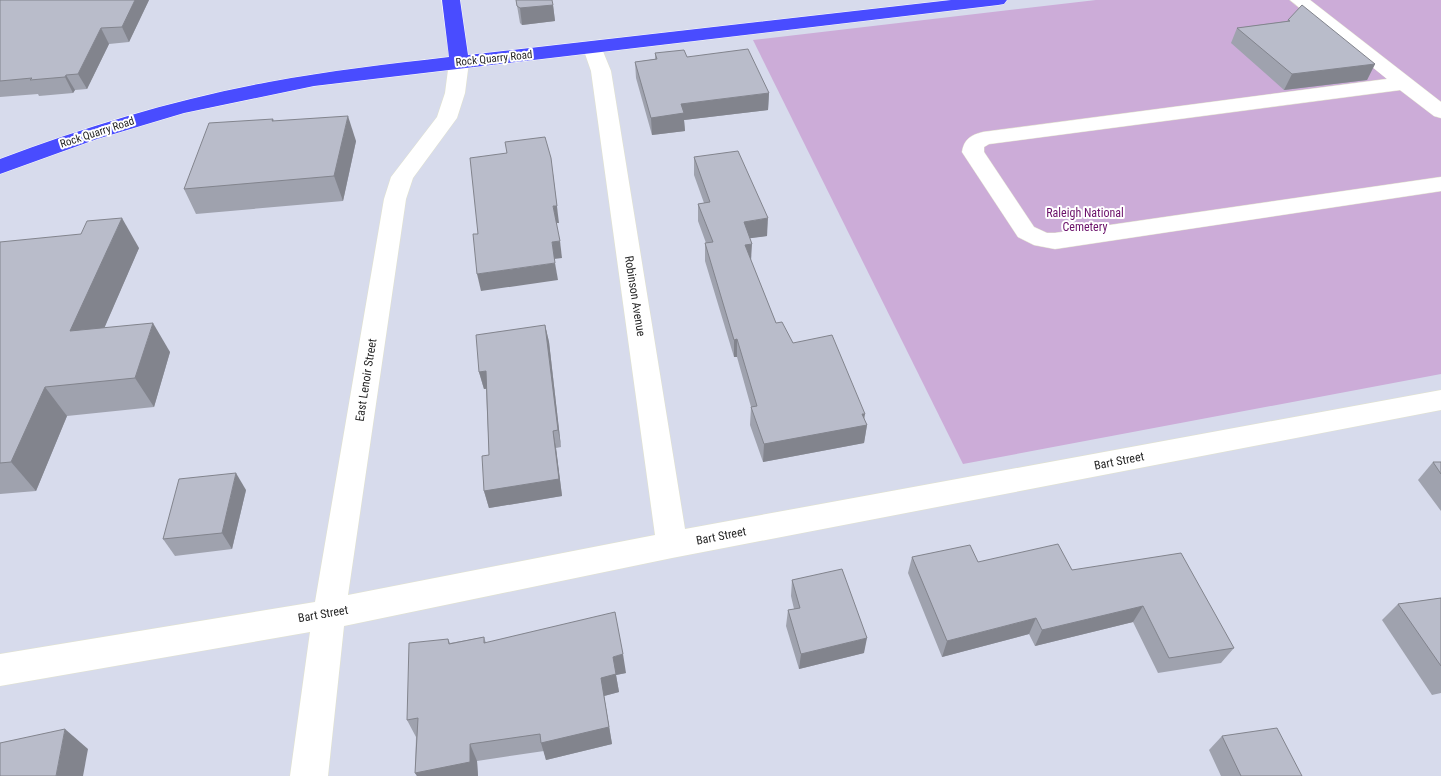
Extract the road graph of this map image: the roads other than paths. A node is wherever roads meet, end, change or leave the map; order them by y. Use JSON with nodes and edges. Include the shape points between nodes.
{"nodes":[{"id":1,"x":451,"y":0,"type":"edge"},
{"id":2,"x":998,"y":0,"type":"edge"},
{"id":3,"x":1299,"y":0,"type":"edge"},
{"id":4,"x":593,"y":48,"type":"junction"},
{"id":5,"x":459,"y":62,"type":"junction"},
{"id":6,"x":1404,"y":82,"type":"junction"},
{"id":7,"x":1441,"y":112,"type":"edge"},
{"id":8,"x":0,"y":167,"type":"edge"},
{"id":9,"x":1441,"y":184,"type":"edge"},
{"id":10,"x":1441,"y":400,"type":"edge"},
{"id":11,"x":672,"y":545,"type":"junction"},
{"id":12,"x":329,"y":614,"type":"junction"},
{"id":13,"x":0,"y":670,"type":"edge"},
{"id":14,"x":309,"y":776,"type":"edge"}],
"edges":[{"from":1,"to":5,"type":"main road","name":"East Lenoir Street"},
{"from":2,"to":4,"type":"main road","name":"Rock Quarry Road"},
{"from":3,"to":6,"type":"street"},
{"from":4,"to":5,"type":"main road","name":"Rock Quarry Road"},
{"from":4,"to":11,"type":"street","name":"Robinson Avenue","via":[[601,71]]},
{"from":5,"to":8,"type":"main road","name":"Rock Quarry Road","via":[[319,79],[239,93],[154,113],[60,143]]},
{"from":5,"to":12,"type":"street","name":"East Lenoir Street","via":[[447,118],[402,177],[395,199]]},
{"from":6,"to":7,"type":"street"},
{"from":6,"to":9,"type":"street","via":[[983,138],[974,144],[973,152],[1026,232],[1042,240],[1054,241]]},
{"from":10,"to":11,"type":"street","name":"Bart Street"},
{"from":11,"to":12,"type":"street","name":"Bart Street"},
{"from":12,"to":13,"type":"street","name":"Bart Street"},
{"from":12,"to":14,"type":"street","name":"East Lenoir Street"}]}
